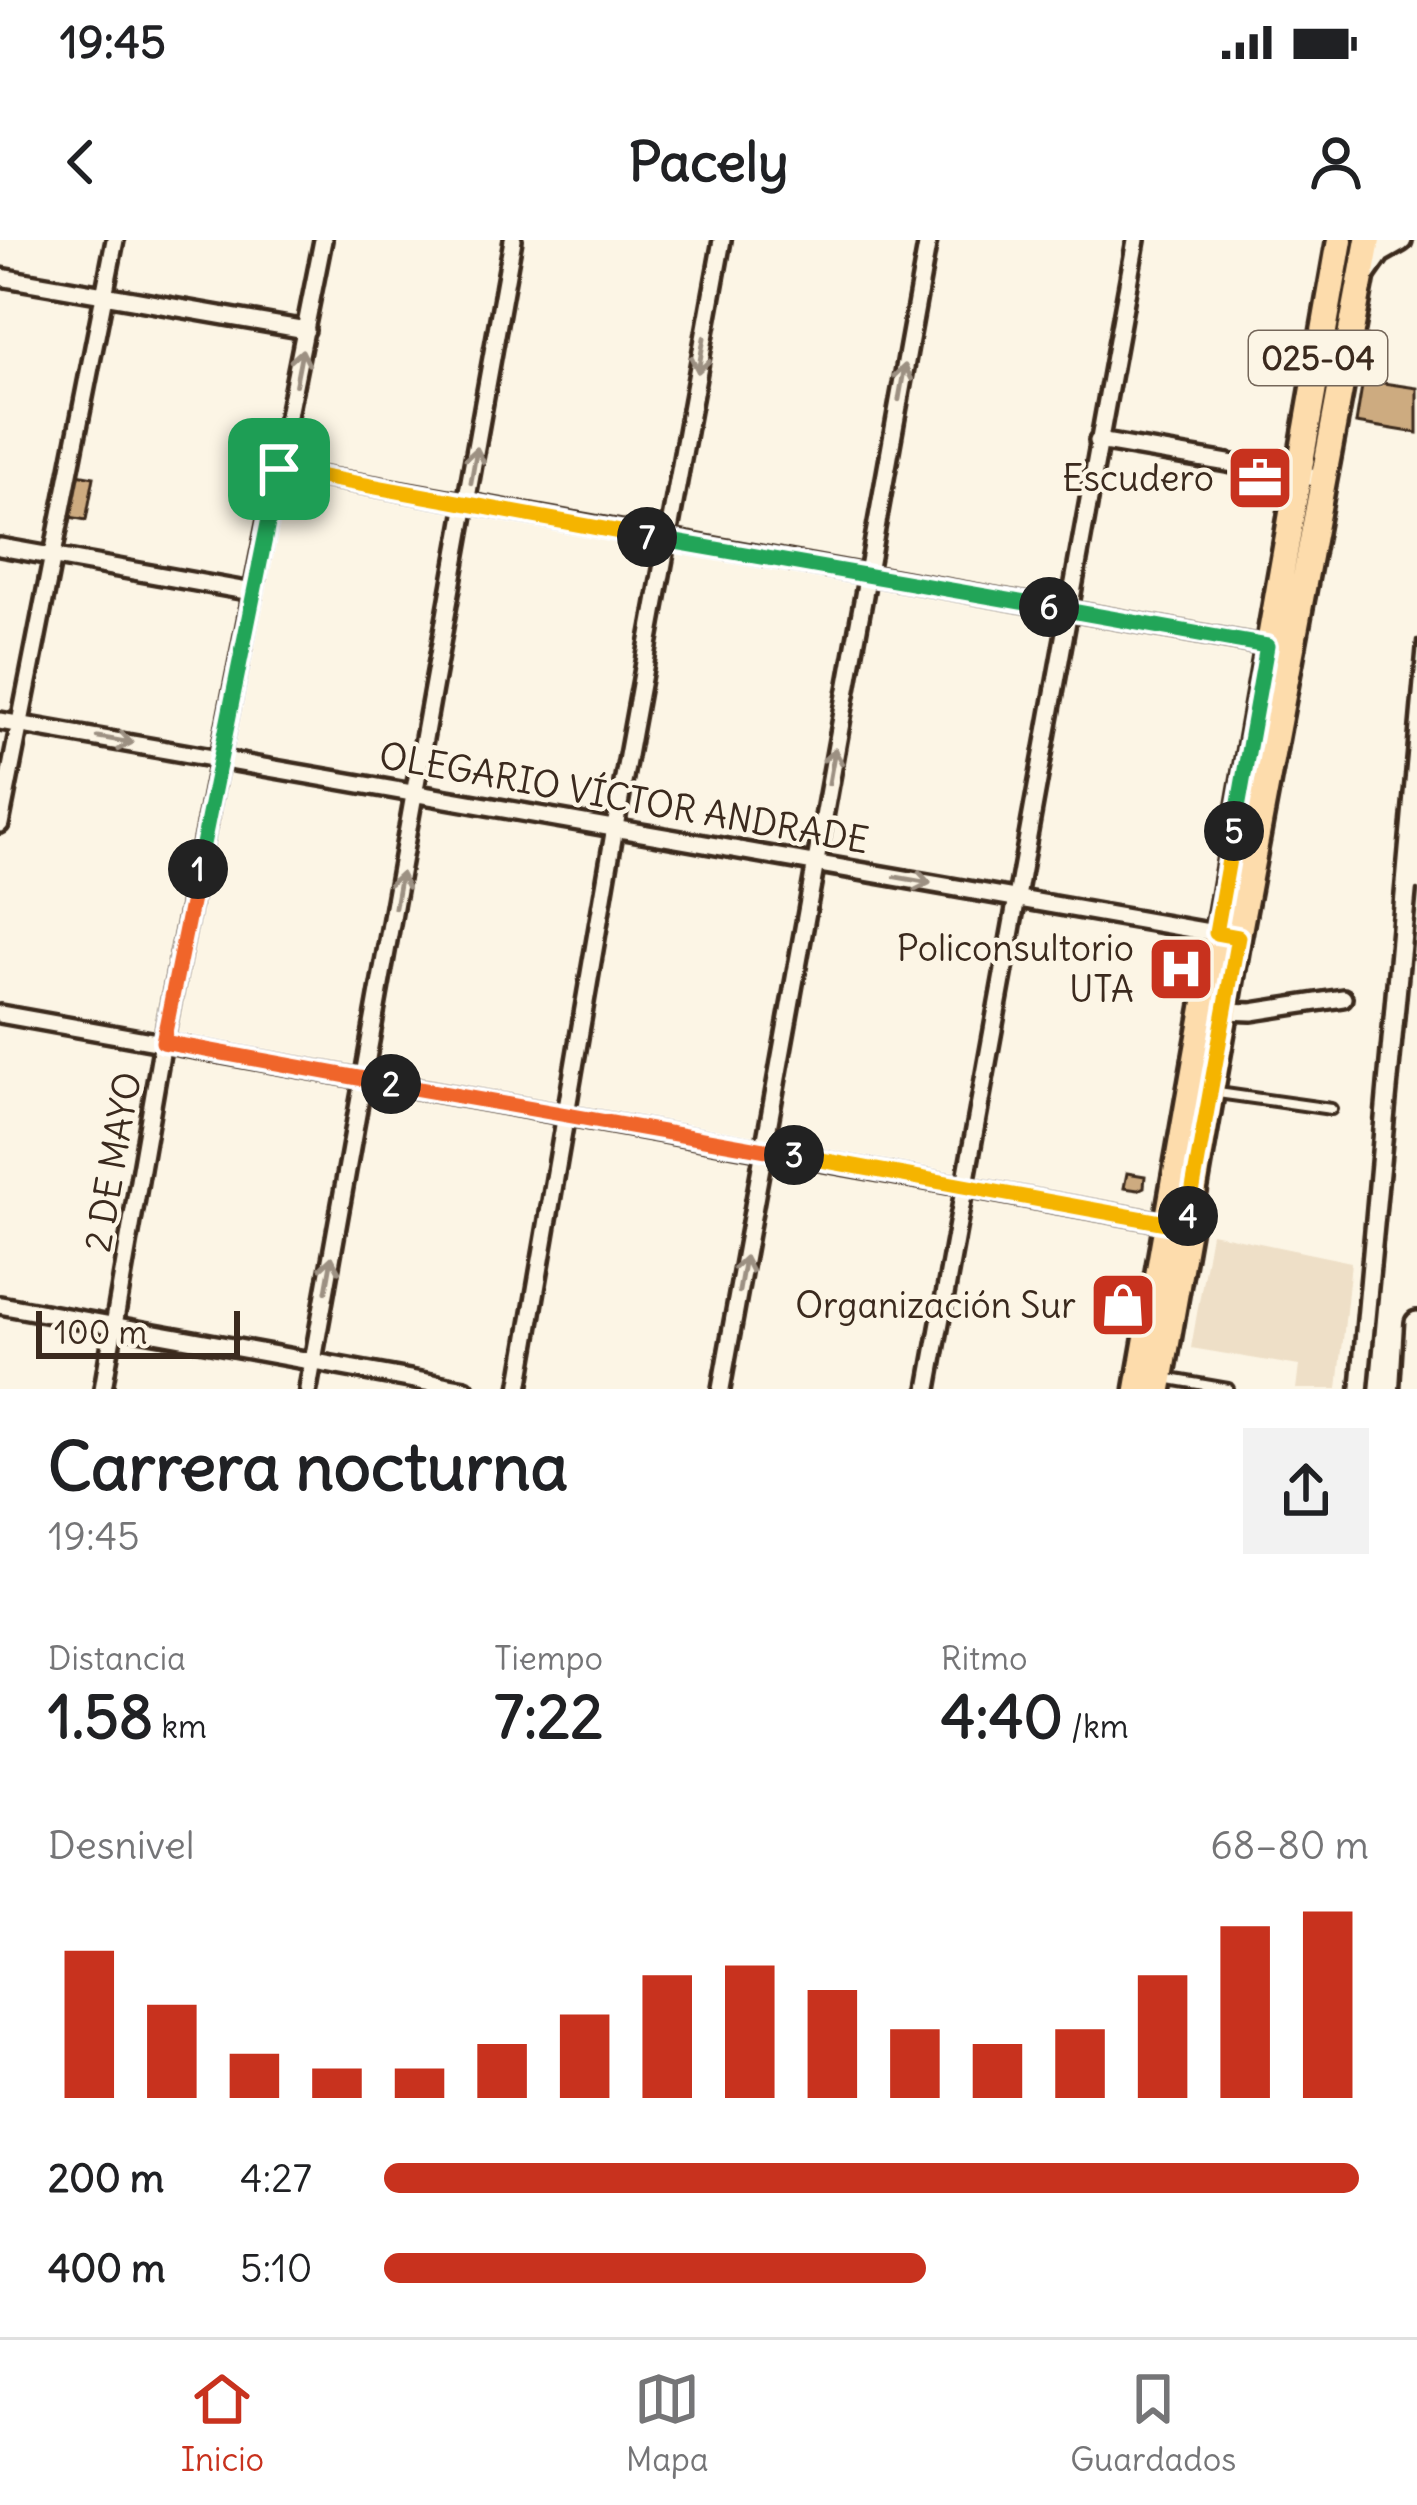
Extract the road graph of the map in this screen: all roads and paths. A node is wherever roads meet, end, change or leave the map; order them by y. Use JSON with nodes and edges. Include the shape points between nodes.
{"nodes":[{"id":1,"x":115,"y":240,"type":"edge"},
{"id":2,"x":323,"y":240,"type":"edge"},
{"id":3,"x":513,"y":240,"type":"edge"},
{"id":4,"x":722,"y":240,"type":"edge"},
{"id":5,"x":928,"y":240,"type":"edge"},
{"id":6,"x":1136,"y":240,"type":"edge"},
{"id":7,"x":1400,"y":240,"type":"edge"},
{"id":8,"x":1336,"y":241,"type":"edge"},
{"id":9,"x":1370,"y":241,"type":"edge"},
{"id":10,"x":1361,"y":276,"type":"junction"},
{"id":11,"x":0,"y":277,"type":"edge"},
{"id":12,"x":103,"y":295,"type":"junction"},
{"id":13,"x":306,"y":330,"type":"junction"},
{"id":14,"x":1098,"y":441,"type":"junction"},
{"id":15,"x":279,"y":469,"type":"junction"},
{"id":16,"x":1296,"y":475,"type":"junction"},
{"id":17,"x":1322,"y":479,"type":"junction"},
{"id":18,"x":467,"y":503,"type":"junction"},
{"id":19,"x":668,"y":541,"type":"junction"},
{"id":20,"x":0,"y":548,"type":"edge"},
{"id":21,"x":52,"y":557,"type":"junction"},
{"id":22,"x":868,"y":574,"type":"junction"},
{"id":23,"x":252,"y":592,"type":"junction"},
{"id":24,"x":1066,"y":610,"type":"junction"},
{"id":25,"x":1267,"y":646,"type":"junction"},
{"id":26,"x":0,"y":721,"type":"edge"},
{"id":27,"x":19,"y":723,"type":"junction"},
{"id":28,"x":220,"y":758,"type":"junction"},
{"id":29,"x":416,"y":791,"type":"junction"},
{"id":30,"x":0,"y":824,"type":"edge"},
{"id":31,"x":615,"y":827,"type":"junction"},
{"id":32,"x":814,"y":862,"type":"junction"},
{"id":33,"x":1014,"y":898,"type":"junction"},
{"id":34,"x":1227,"y":935,"type":"junction"},
{"id":35,"x":1342,"y":998,"type":"dead end"},
{"id":36,"x":1224,"y":1011,"type":"junction"},
{"id":37,"x":0,"y":1014,"type":"edge"},
{"id":38,"x":163,"y":1042,"type":"junction"},
{"id":39,"x":364,"y":1079,"type":"junction"},
{"id":40,"x":1210,"y":1091,"type":"junction"},
{"id":41,"x":1331,"y":1109,"type":"dead end"},
{"id":42,"x":564,"y":1115,"type":"junction"},
{"id":43,"x":764,"y":1149,"type":"junction"},
{"id":44,"x":963,"y":1186,"type":"junction"},
{"id":45,"x":1176,"y":1224,"type":"junction"},
{"id":46,"x":0,"y":1305,"type":"edge"},
{"id":47,"x":1417,"y":1323,"type":"edge"},
{"id":48,"x":116,"y":1326,"type":"junction"},
{"id":49,"x":313,"y":1363,"type":"junction"},
{"id":50,"x":1152,"y":1385,"type":"edge"},
{"id":51,"x":1192,"y":1386,"type":"edge"},
{"id":52,"x":103,"y":1389,"type":"edge"},
{"id":53,"x":308,"y":1389,"type":"edge"},
{"id":54,"x":466,"y":1389,"type":"edge"},
{"id":55,"x":519,"y":1389,"type":"edge"},
{"id":56,"x":721,"y":1389,"type":"edge"},
{"id":57,"x":928,"y":1389,"type":"edge"},
{"id":58,"x":1228,"y":1389,"type":"edge"},
{"id":59,"x":1413,"y":1389,"type":"edge"}],
"edges":[{"from":1,"to":12,"type":"street"},
{"from":2,"to":13,"type":"street","name":"2 DE MAYO"},
{"from":18,"to":3,"type":"street","one_way":true},
{"from":4,"to":19,"type":"street","one_way":true},
{"from":22,"to":5,"type":"street","one_way":true},
{"from":6,"to":14,"type":"street"},
{"from":7,"to":10,"type":"street"},
{"from":8,"to":9,"type":"street"},
{"from":8,"to":16,"type":"main road","number":"025-04"},
{"from":9,"to":10,"type":"main road","number":"025-04"},
{"from":10,"to":17,"type":"main road","number":"025-04"},
{"from":11,"to":12,"type":"street"},
{"from":12,"to":13,"type":"street"},
{"from":12,"to":21,"type":"street"},
{"from":15,"to":13,"type":"street","name":"2 DE MAYO","one_way":true},
{"from":14,"to":16,"type":"street"},
{"from":14,"to":24,"type":"street"},
{"from":15,"to":18,"type":"street"},
{"from":15,"to":23,"type":"street","name":"2 DE MAYO"},
{"from":16,"to":17,"type":"street"},
{"from":16,"to":25,"type":"main road","number":"025-04"},
{"from":17,"to":34,"type":"main road","number":"025-04"},
{"from":18,"to":19,"type":"street"},
{"from":18,"to":29,"type":"street"},
{"from":19,"to":22,"type":"street"},
{"from":19,"to":31,"type":"street"},
{"from":20,"to":21,"type":"street"},
{"from":21,"to":23,"type":"street"},
{"from":21,"to":27,"type":"street"},
{"from":22,"to":24,"type":"street"},
{"from":32,"to":22,"type":"street","one_way":true},
{"from":23,"to":28,"type":"street","name":"2 DE MAYO"},
{"from":24,"to":25,"type":"street"},
{"from":24,"to":33,"type":"street"},
{"from":25,"to":34,"type":"main road","number":"025-04"},
{"from":26,"to":27,"type":"street","name":"OLEGARIO VÍCTOR ANDRADE"},
{"from":27,"to":28,"type":"street","name":"OLEGARIO VÍCTOR ANDRADE","one_way":true},
{"from":27,"to":30,"type":"street"},
{"from":28,"to":29,"type":"street","name":"OLEGARIO VÍCTOR ANDRADE"},
{"from":28,"to":38,"type":"street","name":"2 DE MAYO"},
{"from":29,"to":31,"type":"street","name":"OLEGARIO VÍCTOR ANDRADE"},
{"from":39,"to":29,"type":"street","one_way":true},
{"from":31,"to":32,"type":"street","name":"OLEGARIO VÍCTOR ANDRADE"},
{"from":31,"to":42,"type":"street"},
{"from":32,"to":33,"type":"street","name":"OLEGARIO VÍCTOR ANDRADE","one_way":true},
{"from":32,"to":43,"type":"street"},
{"from":33,"to":34,"type":"street","name":"OLEGARIO VÍCTOR ANDRADE"},
{"from":33,"to":44,"type":"street"},
{"from":34,"to":36,"type":"main road","number":"025-04"},
{"from":34,"to":45,"type":"main road","number":"025-04"},
{"from":35,"to":36,"type":"street"},
{"from":36,"to":40,"type":"main road","number":"025-04"},
{"from":37,"to":38,"type":"street"},
{"from":38,"to":39,"type":"street"},
{"from":38,"to":48,"type":"street","name":"2 DE MAYO"},
{"from":39,"to":42,"type":"street"},
{"from":49,"to":39,"type":"street","one_way":true},
{"from":40,"to":41,"type":"lane"},
{"from":40,"to":45,"type":"main road","number":"025-04"},
{"from":42,"to":43,"type":"street"},
{"from":42,"to":55,"type":"street"},
{"from":43,"to":44,"type":"street"},
{"from":56,"to":43,"type":"street","one_way":true},
{"from":44,"to":45,"type":"street"},
{"from":44,"to":57,"type":"street"},
{"from":45,"to":50,"type":"main road","number":"025-04"},
{"from":46,"to":48,"type":"street"},
{"from":47,"to":59,"type":"street"},
{"from":48,"to":49,"type":"street"},
{"from":48,"to":52,"type":"street","name":"2 DE MAYO"},
{"from":49,"to":53,"type":"street"},
{"from":49,"to":54,"type":"street"},
{"from":50,"to":51,"type":"lane"},
{"from":51,"to":58,"type":"lane"}]}
